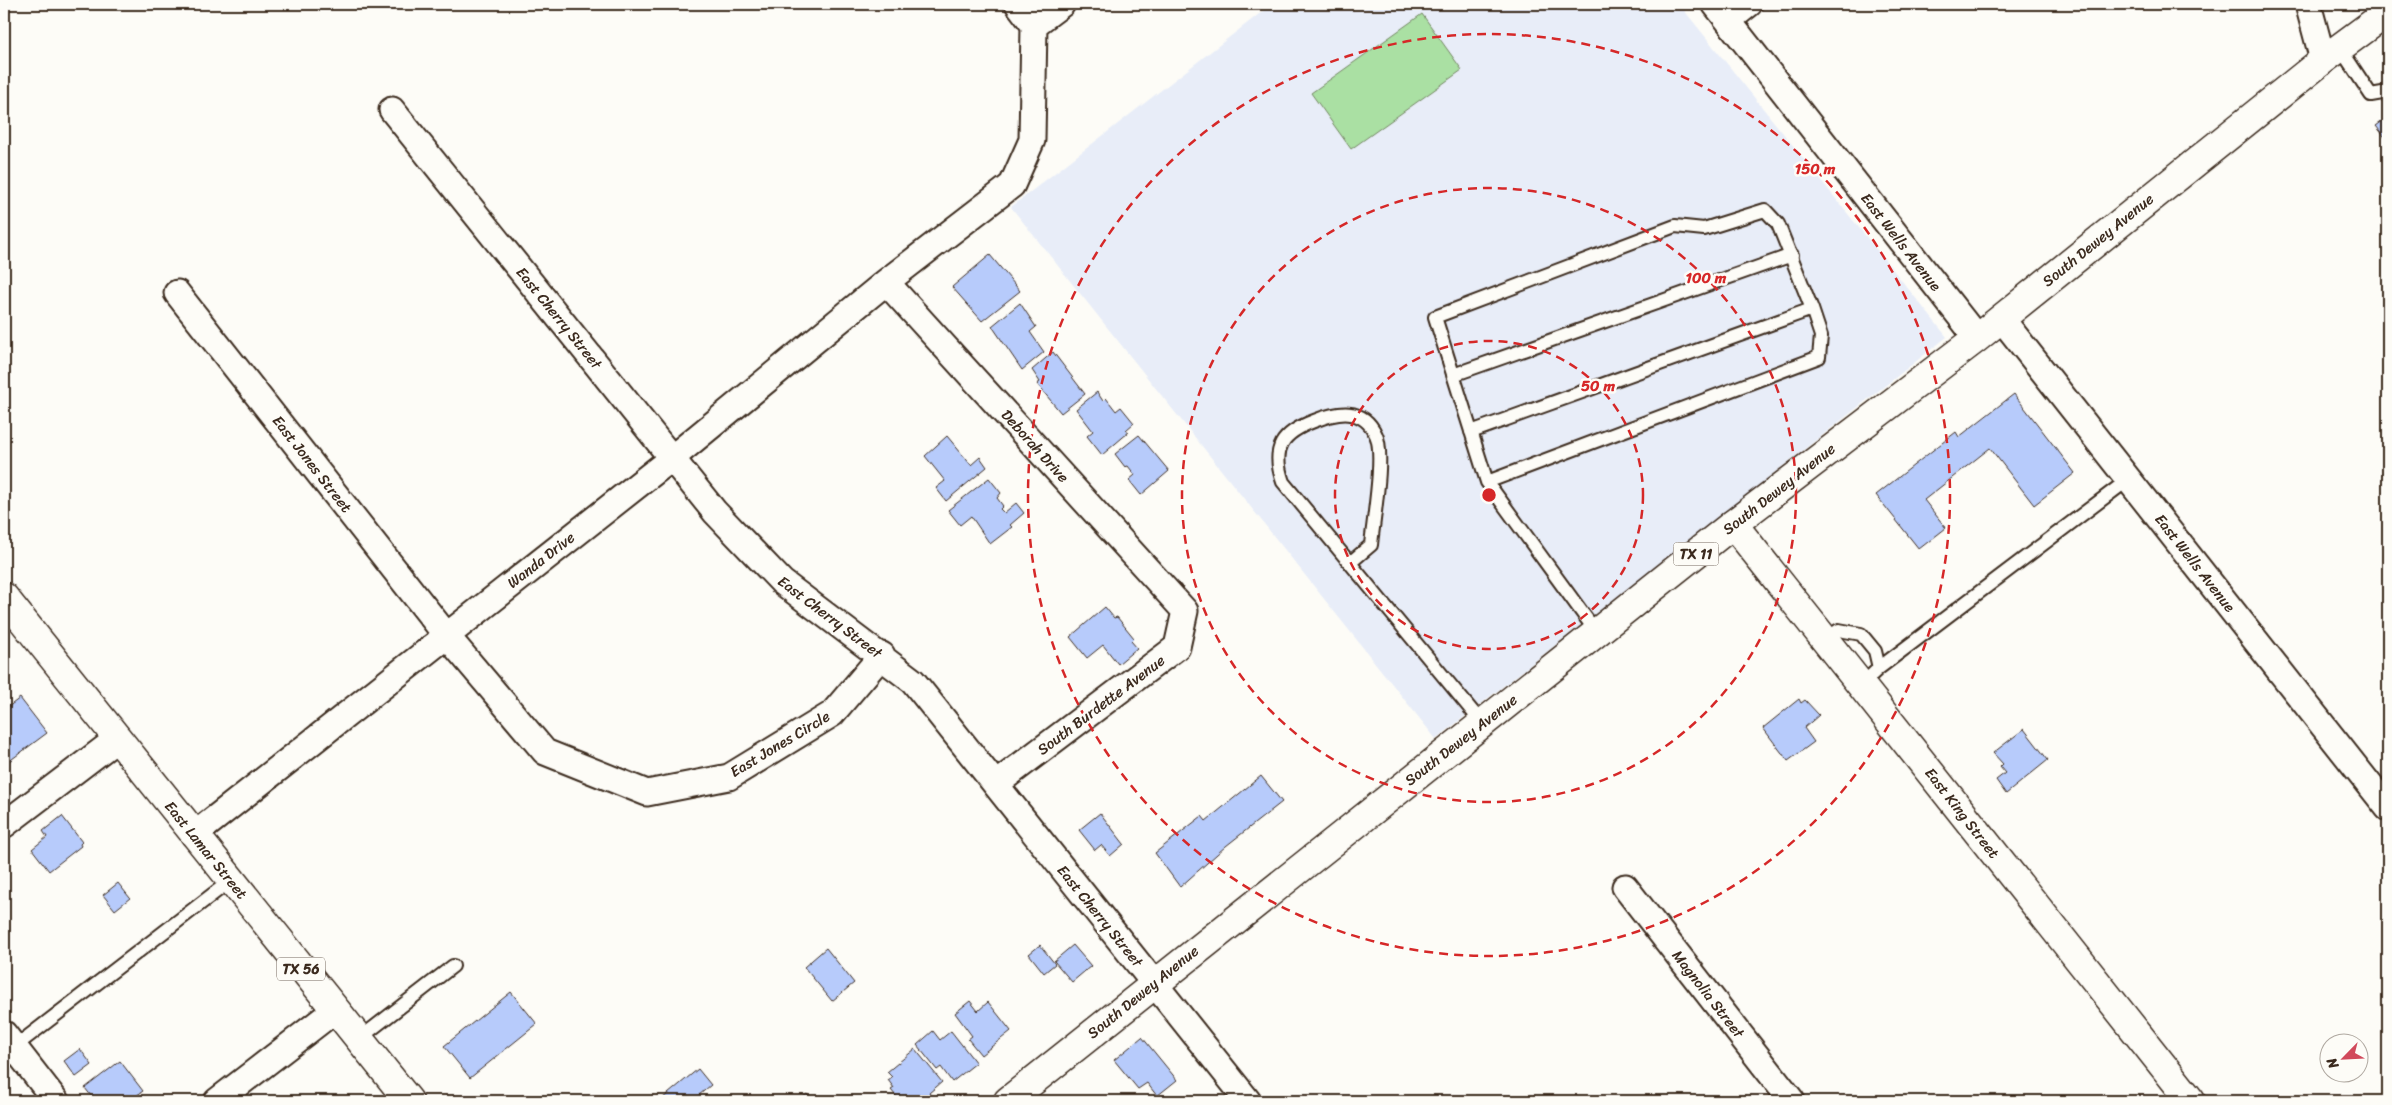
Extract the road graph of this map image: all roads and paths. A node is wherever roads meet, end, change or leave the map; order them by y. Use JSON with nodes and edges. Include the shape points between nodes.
{"nodes":[{"id":1,"x":1018,"y":4,"type":"edge"},
{"id":2,"x":1062,"y":4,"type":"edge"},
{"id":3,"x":1749,"y":4,"type":"edge"},
{"id":4,"x":2308,"y":4,"type":"edge"},
{"id":5,"x":1722,"y":12,"type":"edge"},
{"id":6,"x":2388,"y":12,"type":"edge"},
{"id":7,"x":1034,"y":25,"type":"junction"},
{"id":8,"x":2332,"y":54,"type":"junction"},
{"id":9,"x":2388,"y":92,"type":"edge"},
{"id":10,"x":392,"y":110,"type":"dead end"},
{"id":11,"x":1792,"y":255,"type":"junction"},
{"id":12,"x":886,"y":282,"type":"junction"},
{"id":13,"x":177,"y":293,"type":"dead end"},
{"id":14,"x":1812,"y":309,"type":"junction"},
{"id":15,"x":2001,"y":318,"type":"junction"},
{"id":16,"x":1977,"y":338,"type":"junction"},
{"id":17,"x":1453,"y":375,"type":"junction"},
{"id":18,"x":1471,"y":432,"type":"junction"},
{"id":19,"x":672,"y":458,"type":"junction"},
{"id":20,"x":2129,"y":479,"type":"junction"},
{"id":21,"x":1487,"y":482,"type":"junction"},
{"id":22,"x":1733,"y":524,"type":"junction"},
{"id":23,"x":1350,"y":562,"type":"junction"},
{"id":24,"x":4,"y":597,"type":"edge"},
{"id":25,"x":1185,"y":611,"type":"joint"},
{"id":26,"x":1597,"y":633,"type":"junction"},
{"id":27,"x":446,"y":635,"type":"junction"},
{"id":28,"x":882,"y":655,"type":"junction"},
{"id":29,"x":1870,"y":677,"type":"junction"},
{"id":30,"x":1482,"y":723,"type":"junction"},
{"id":31,"x":117,"y":739,"type":"junction"},
{"id":32,"x":996,"y":784,"type":"junction"},
{"id":33,"x":2388,"y":808,"type":"edge"},
{"id":34,"x":4,"y":825,"type":"edge"},
{"id":35,"x":194,"y":835,"type":"junction"},
{"id":36,"x":230,"y":880,"type":"junction"},
{"id":37,"x":1625,"y":887,"type":"dead end"},
{"id":38,"x":453,"y":966,"type":"dead end"},
{"id":39,"x":1154,"y":983,"type":"junction"},
{"id":40,"x":335,"y":1010,"type":"junction"},
{"id":41,"x":359,"y":1039,"type":"junction"},
{"id":42,"x":7,"y":1045,"type":"edge"},
{"id":43,"x":56,"y":1101,"type":"edge"},
{"id":44,"x":217,"y":1101,"type":"edge"},
{"id":45,"x":410,"y":1101,"type":"edge"},
{"id":46,"x":1008,"y":1101,"type":"edge"},
{"id":47,"x":1248,"y":1101,"type":"edge"},
{"id":48,"x":1792,"y":1101,"type":"edge"},
{"id":49,"x":2192,"y":1101,"type":"edge"}],
"edges":[{"from":1,"to":7,"type":"street"},
{"from":2,"to":7,"type":"street"},
{"from":3,"to":5,"type":"street"},
{"from":4,"to":8,"type":"street"},
{"from":5,"to":16,"type":"street","name":"East Wells Avenue"},
{"from":6,"to":8,"type":"main road","name":"South Dewey Avenue","number":"TX 11"},
{"from":7,"to":12,"type":"street","name":"Wanda Drive","via":[[1032,140],[1012,185]]},
{"from":8,"to":9,"type":"lane","via":[[2371,95]]},
{"from":8,"to":15,"type":"main road","name":"South Dewey Avenue","number":"TX 11"},
{"from":10,"to":19,"type":"street","name":"East Cherry Street"},
{"from":11,"to":14,"type":"lane"},
{"from":11,"to":17,"type":"lane"},
{"from":11,"to":17,"type":"lane","via":[[1778,224],[1765,210],[1704,229],[1674,226],[1434,317]]},
{"from":12,"to":19,"type":"street","name":"Wanda Drive"},
{"from":12,"to":25,"type":"street","name":"Deborah Drive"},
{"from":13,"to":27,"type":"street","name":"East Jones Street"},
{"from":14,"to":18,"type":"lane"},
{"from":14,"to":21,"type":"lane","via":[[1821,336],[1819,357]]},
{"from":15,"to":16,"type":"main road","name":"South Dewey Avenue","number":"TX 11"},
{"from":15,"to":20,"type":"street","name":"East Wells Avenue"},
{"from":16,"to":22,"type":"main road","name":"South Dewey Avenue","number":"TX 11"},
{"from":17,"to":18,"type":"lane"},
{"from":18,"to":21,"type":"lane"},
{"from":19,"to":27,"type":"street","name":"Wanda Drive"},
{"from":19,"to":28,"type":"street","name":"East Cherry Street","via":[[715,512],[782,582]]},
{"from":20,"to":29,"type":"lane"},
{"from":20,"to":33,"type":"street","name":"East Wells Avenue"},
{"from":21,"to":26,"type":"lane"},
{"from":22,"to":26,"type":"main road","name":"South Dewey Avenue","number":"TX 11"},
{"from":22,"to":29,"type":"main road","name":"East King Street","via":[[1826,640]]},
{"from":23,"to":23,"type":"lane","via":[[1283,482],[1277,467],[1279,451],[1295,428],[1334,413],[1348,413],[1363,419],[1376,435],[1379,452],[1371,545]]},
{"from":23,"to":30,"type":"lane"},
{"from":24,"to":31,"type":"main road","name":"East Lamar Street","number":"TX 56"},
{"from":25,"to":32,"type":"street","name":"South Burdette Avenue","via":[[1177,647]]},
{"from":26,"to":30,"type":"main road","name":"South Dewey Avenue","number":"TX 11"},
{"from":27,"to":28,"type":"street","name":"East Jones Circle","via":[[545,752],[646,793],[729,777],[832,714]]},
{"from":27,"to":35,"type":"street","name":"Wanda Drive"},
{"from":28,"to":32,"type":"street","name":"East Cherry Street","via":[[914,681]]},
{"from":29,"to":49,"type":"main road","name":"East King Street"},
{"from":30,"to":39,"type":"main road","name":"South Dewey Avenue","number":"TX 11"},
{"from":31,"to":34,"type":"street"},
{"from":31,"to":35,"type":"main road","name":"East Lamar Street","number":"TX 56"},
{"from":32,"to":39,"type":"street","name":"East Cherry Street"},
{"from":35,"to":36,"type":"main road","name":"East Lamar Street","number":"TX 56"},
{"from":36,"to":40,"type":"main road","name":"East Lamar Street","number":"TX 56"},
{"from":36,"to":42,"type":"lane"},
{"from":37,"to":48,"type":"street","name":"Magnolia Street"},
{"from":38,"to":41,"type":"lane"},
{"from":39,"to":46,"type":"main road","name":"South Dewey Avenue","number":"TX 11"},
{"from":39,"to":47,"type":"street","name":"East Cherry Street"},
{"from":40,"to":41,"type":"main road","name":"East Lamar Street","number":"TX 56"},
{"from":40,"to":44,"type":"street"},
{"from":41,"to":45,"type":"main road","name":"East Lamar Street","number":"TX 56"},
{"from":42,"to":43,"type":"street"}]}
